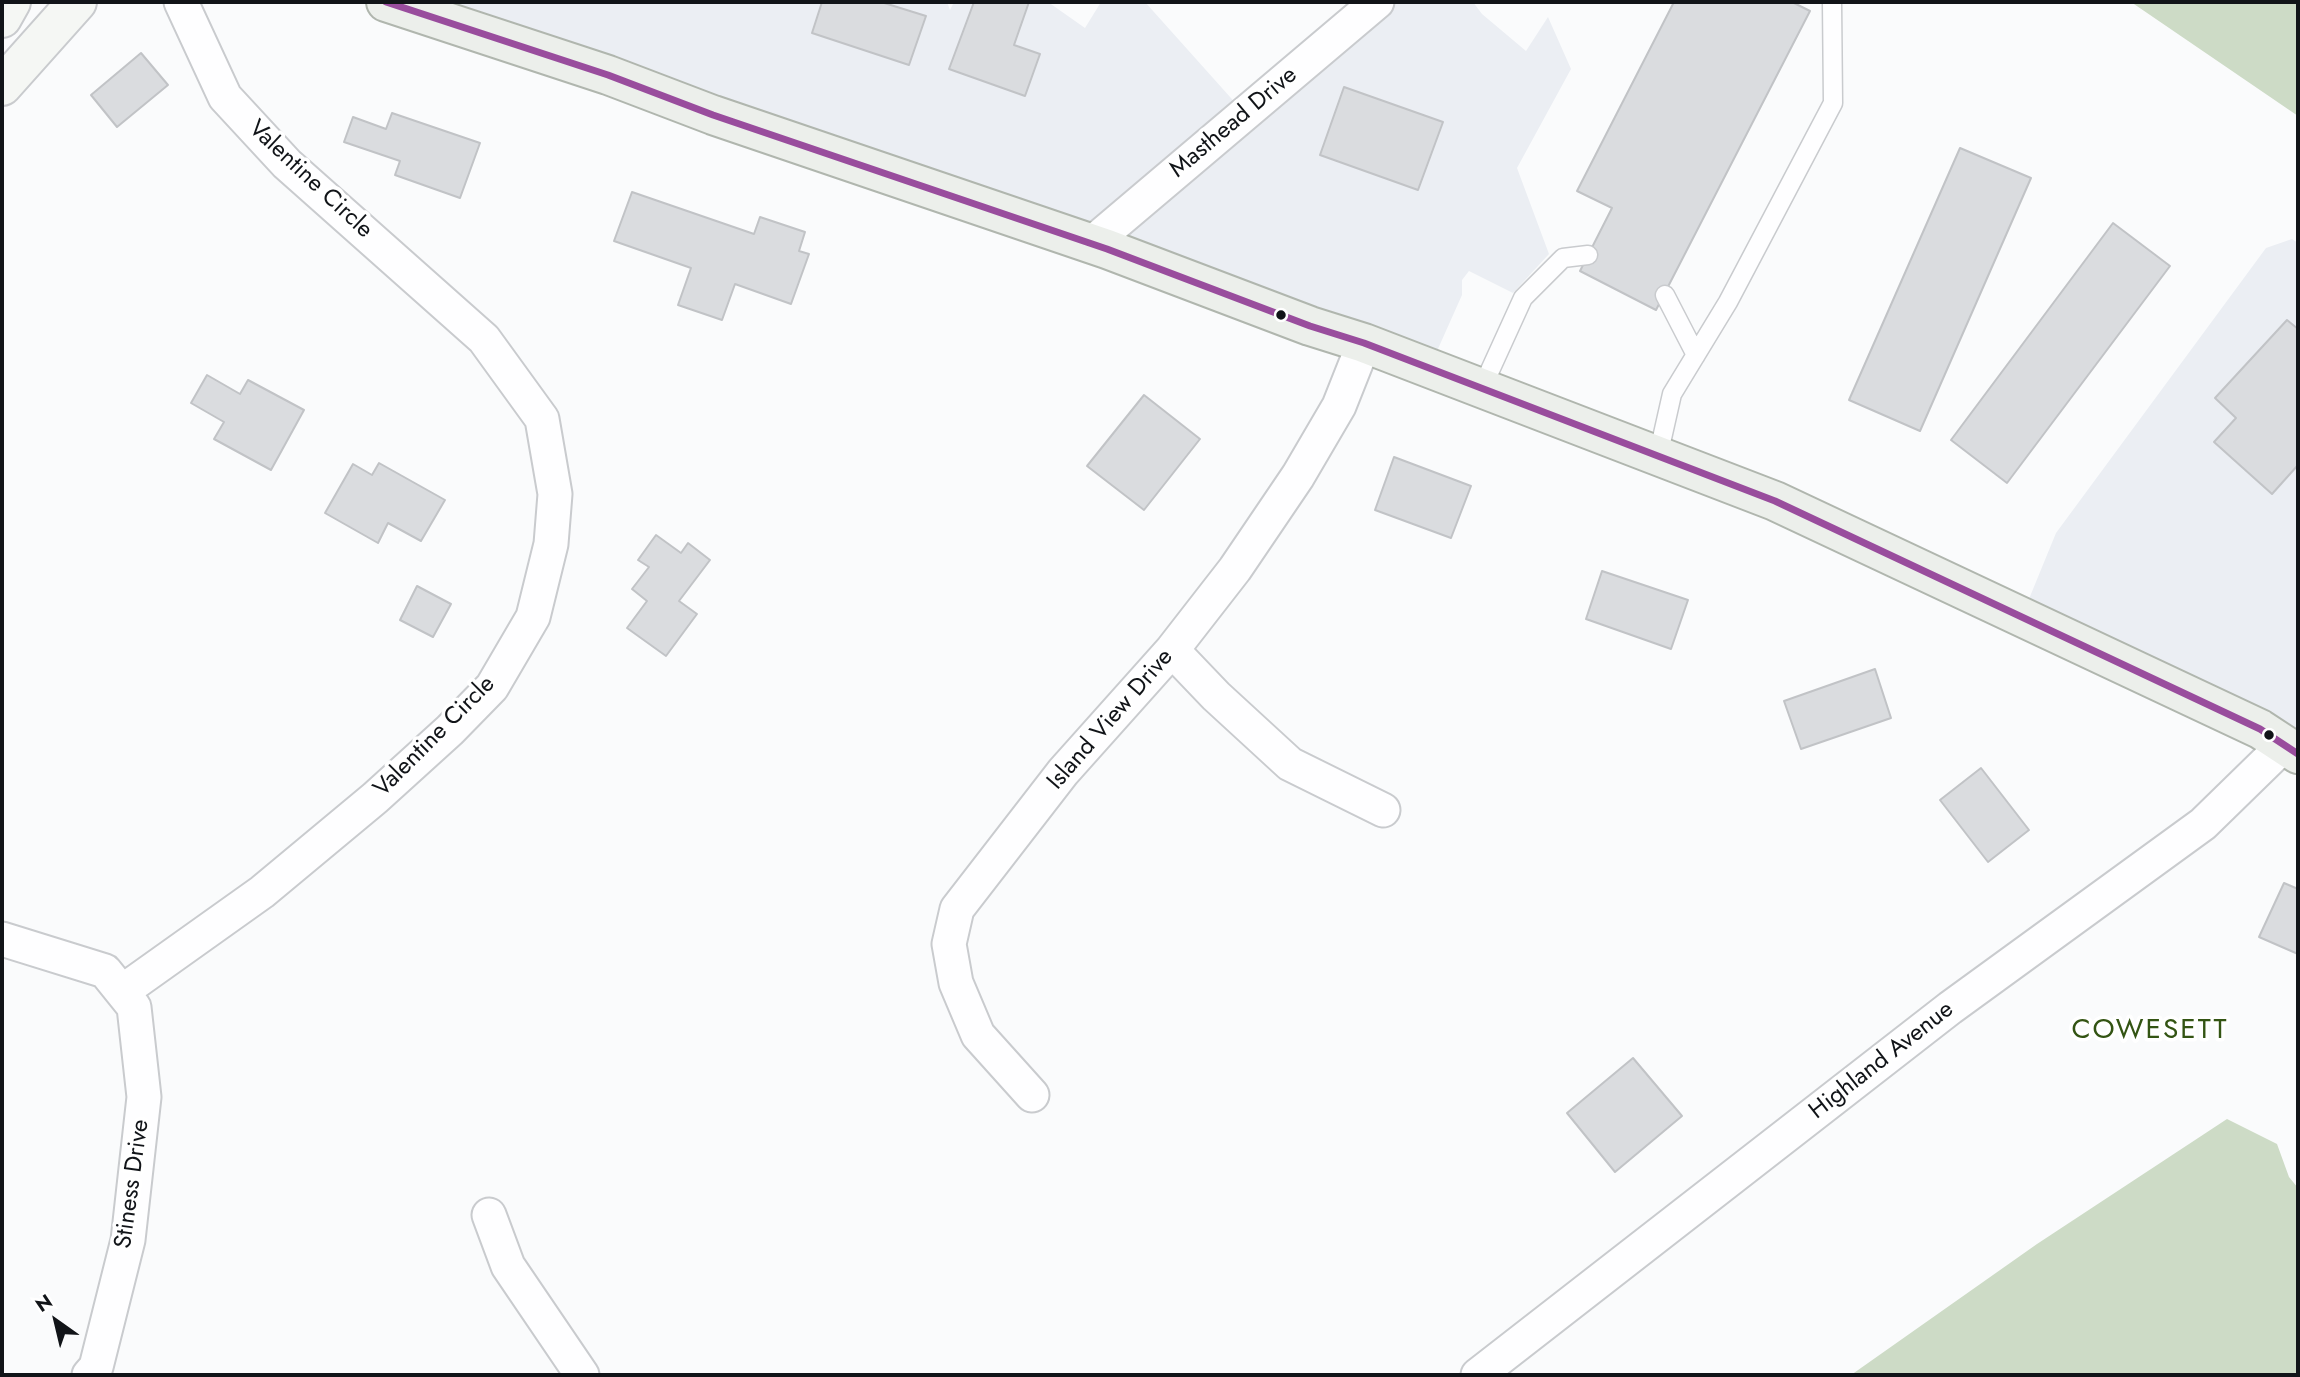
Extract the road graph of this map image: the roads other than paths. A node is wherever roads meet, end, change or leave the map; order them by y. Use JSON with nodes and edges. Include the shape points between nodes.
{"nodes":[{"id":1,"x":10,"y":2,"type":"edge"},
{"id":2,"x":77,"y":2,"type":"edge"},
{"id":3,"x":181,"y":2,"type":"edge"},
{"id":4,"x":386,"y":2,"type":"edge"},
{"id":5,"x":1377,"y":2,"type":"edge"},
{"id":6,"x":1832,"y":2,"type":"edge"},
{"id":7,"x":2,"y":18,"type":"edge"},
{"id":8,"x":2,"y":86,"type":"edge"},
{"id":9,"x":1091,"y":244,"type":"junction"},
{"id":10,"x":1588,"y":256,"type":"dead end"},
{"id":11,"x":1665,"y":295,"type":"dead end"},
{"id":12,"x":1364,"y":343,"type":"junction"},
{"id":13,"x":1696,"y":355,"type":"junction"},
{"id":14,"x":1482,"y":388,"type":"junction"},
{"id":15,"x":1658,"y":456,"type":"junction"},
{"id":16,"x":1172,"y":650,"type":"junction"},
{"id":17,"x":2291,"y":749,"type":"edge"},
{"id":18,"x":1383,"y":810,"type":"dead end"},
{"id":19,"x":2,"y":939,"type":"edge"},
{"id":20,"x":123,"y":991,"type":"junction"},
{"id":21,"x":1032,"y":1096,"type":"dead end"},
{"id":22,"x":489,"y":1214,"type":"dead end"},
{"id":23,"x":89,"y":1375,"type":"edge"},
{"id":24,"x":582,"y":1375,"type":"edge"},
{"id":25,"x":1478,"y":1375,"type":"edge"}],
"edges":[{"from":1,"to":7,"type":"main road"},
{"from":2,"to":8,"type":"main road"},
{"from":3,"to":20,"type":"street","name":"Valentine Circle","via":[[225,97],[287,164],[484,339],[542,419],[555,494],[551,544],[533,617],[492,687],[375,798],[262,892]]},
{"from":4,"to":9,"type":"main road"},
{"from":5,"to":9,"type":"street","name":"Masthead Drive"},
{"from":6,"to":13,"type":"lane","via":[[1832,103]]},
{"from":9,"to":12,"type":"main road"},
{"from":10,"to":14,"type":"lane","via":[[1563,258],[1523,298]]},
{"from":11,"to":13,"type":"lane"},
{"from":12,"to":14,"type":"main road"},
{"from":12,"to":16,"type":"street","name":"Island View Drive","via":[[1339,406],[1298,476]]},
{"from":13,"to":15,"type":"lane","via":[[1672,394]]},
{"from":14,"to":15,"type":"main road"},
{"from":15,"to":17,"type":"main road","via":[[1775,501],[2260,729]]},
{"from":16,"to":18,"type":"street","via":[[1290,764]]},
{"from":16,"to":21,"type":"street","name":"Island View Drive","via":[[1063,772],[957,909],[949,944],[956,983],[978,1035]]},
{"from":17,"to":25,"type":"street","name":"Highland Avenue","via":[[2203,824],[1950,1008]]},
{"from":19,"to":20,"type":"street","via":[[105,971]]},
{"from":20,"to":23,"type":"street","name":"Stiness Drive","via":[[134,1007],[144,1097],[128,1240],[96,1367]]},
{"from":22,"to":24,"type":"street","via":[[508,1266]]}]}
